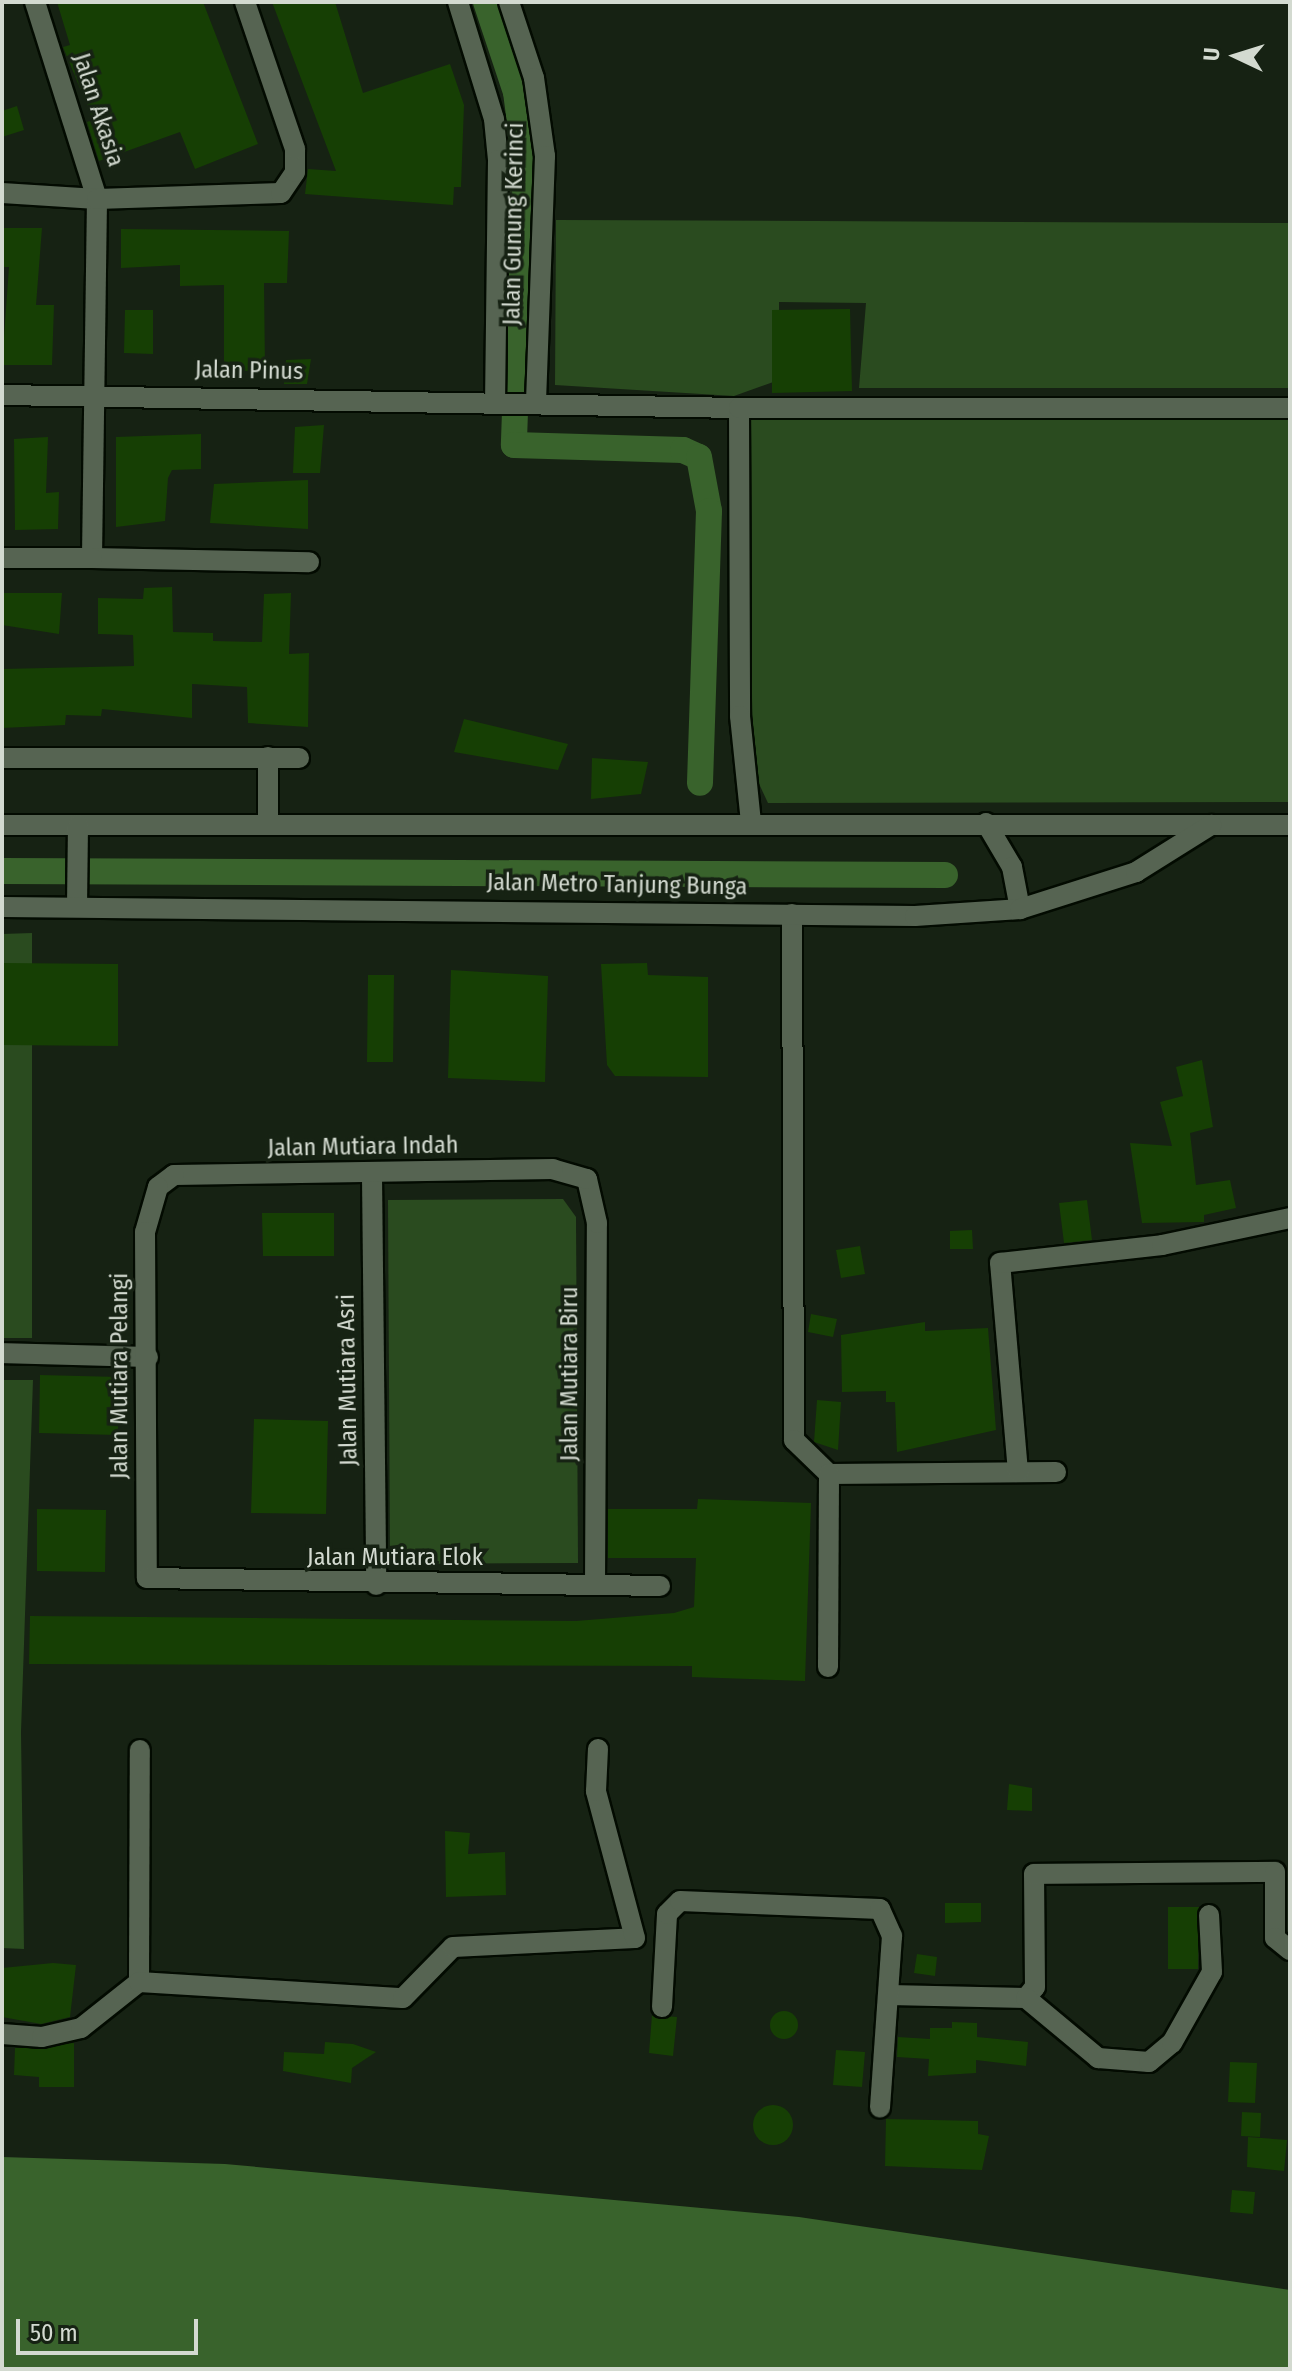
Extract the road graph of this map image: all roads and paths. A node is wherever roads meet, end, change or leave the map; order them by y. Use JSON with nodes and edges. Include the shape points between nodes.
{"nodes":[{"id":1,"x":35,"y":2,"type":"edge"},
{"id":2,"x":245,"y":2,"type":"edge"},
{"id":3,"x":458,"y":2,"type":"edge"},
{"id":4,"x":509,"y":2,"type":"edge"},
{"id":5,"x":2,"y":193,"type":"edge"},
{"id":6,"x":97,"y":199,"type":"junction"},
{"id":7,"x":95,"y":394,"type":"junction"},
{"id":8,"x":2,"y":395,"type":"edge"},
{"id":9,"x":499,"y":402,"type":"junction"},
{"id":10,"x":532,"y":403,"type":"junction"},
{"id":11,"x":739,"y":408,"type":"junction"},
{"id":12,"x":1290,"y":408,"type":"edge"},
{"id":13,"x":2,"y":558,"type":"edge"},
{"id":14,"x":92,"y":558,"type":"junction"},
{"id":15,"x":309,"y":562,"type":"dead end"},
{"id":16,"x":268,"y":757,"type":"junction"},
{"id":17,"x":2,"y":758,"type":"edge"},
{"id":18,"x":299,"y":758,"type":"dead end"},
{"id":19,"x":751,"y":822,"type":"junction"},
{"id":20,"x":986,"y":823,"type":"junction"},
{"id":21,"x":2,"y":825,"type":"edge"},
{"id":22,"x":268,"y":825,"type":"junction"},
{"id":23,"x":1211,"y":825,"type":"junction"},
{"id":24,"x":1290,"y":825,"type":"edge"},
{"id":25,"x":78,"y":833,"type":"junction"},
{"id":26,"x":77,"y":897,"type":"junction"},
{"id":27,"x":2,"y":907,"type":"edge"},
{"id":28,"x":1020,"y":909,"type":"junction"},
{"id":29,"x":792,"y":914,"type":"junction"},
{"id":30,"x":577,"y":1172,"type":"joint"},
{"id":31,"x":372,"y":1175,"type":"junction"},
{"id":32,"x":156,"y":1190,"type":"joint"},
{"id":33,"x":1290,"y":1218,"type":"edge"},
{"id":34,"x":2,"y":1353,"type":"edge"},
{"id":35,"x":148,"y":1357,"type":"junction"},
{"id":36,"x":1018,"y":1472,"type":"junction"},
{"id":37,"x":1056,"y":1472,"type":"dead end"},
{"id":38,"x":829,"y":1474,"type":"junction"},
{"id":39,"x":145,"y":1562,"type":"joint"},
{"id":40,"x":595,"y":1584,"type":"junction"},
{"id":41,"x":376,"y":1585,"type":"junction"},
{"id":42,"x":660,"y":1586,"type":"dead end"},
{"id":43,"x":828,"y":1667,"type":"dead end"},
{"id":44,"x":598,"y":1749,"type":"dead end"},
{"id":45,"x":140,"y":1750,"type":"dead end"},
{"id":46,"x":1209,"y":1915,"type":"dead end"},
{"id":47,"x":1290,"y":1950,"type":"edge"},
{"id":48,"x":139,"y":1982,"type":"junction"},
{"id":49,"x":889,"y":1995,"type":"junction"},
{"id":50,"x":1026,"y":1998,"type":"junction"},
{"id":51,"x":662,"y":2007,"type":"dead end"},
{"id":52,"x":2,"y":2034,"type":"edge"},
{"id":53,"x":880,"y":2108,"type":"dead end"}],
"edges":[{"from":1,"to":6,"type":"street","name":"Jalan Akasia"},
{"from":2,"to":6,"type":"street","via":[[297,156],[292,179],[275,194]]},
{"from":3,"to":9,"type":"street","name":"Jalan Gunung Kerinci","via":[[494,119]]},
{"from":4,"to":10,"type":"street","name":"Jalan Gunung Kerinci","via":[[545,144]]},
{"from":5,"to":6,"type":"street"},
{"from":6,"to":7,"type":"street","name":"Jalan Akasia"},
{"from":7,"to":8,"type":"street","name":"Jalan Pinus"},
{"from":7,"to":9,"type":"street","name":"Jalan Pinus"},
{"from":7,"to":14,"type":"street","name":"Jalan Akasia"},
{"from":9,"to":10,"type":"street","name":"Jalan Pinus"},
{"from":10,"to":11,"type":"street","name":"Jalan Pinus"},
{"from":11,"to":12,"type":"street","name":"Jalan Pinus"},
{"from":11,"to":19,"type":"street","via":[[740,716]]},
{"from":13,"to":14,"type":"street"},
{"from":14,"to":15,"type":"street"},
{"from":16,"to":17,"type":"street"},
{"from":16,"to":18,"type":"street"},
{"from":16,"to":22,"type":"street"},
{"from":19,"to":20,"type":"street"},
{"from":19,"to":22,"type":"street"},
{"from":20,"to":23,"type":"street"},
{"from":20,"to":28,"type":"street","via":[[1012,867]]},
{"from":21,"to":25,"type":"street"},
{"from":22,"to":25,"type":"street"},
{"from":23,"to":24,"type":"street"},
{"from":23,"to":28,"type":"street","name":"Jalan Metro Tanjung Bunga","via":[[1136,872]]},
{"from":25,"to":26,"type":"street"},
{"from":26,"to":27,"type":"street","name":"Jalan Metro Tanjung Bunga"},
{"from":26,"to":29,"type":"street","name":"Jalan Metro Tanjung Bunga"},
{"from":28,"to":29,"type":"street","name":"Jalan Metro Tanjung Bunga"},
{"from":29,"to":38,"type":"street","via":[[791,1412],[794,1440]]},
{"from":30,"to":31,"type":"street","name":"Jalan Mutiara Indah"},
{"from":30,"to":40,"type":"street","name":"Jalan Mutiara Biru","via":[[596,1197]]},
{"from":31,"to":32,"type":"street","name":"Jalan Mutiara Indah","via":[[174,1175]]},
{"from":31,"to":41,"type":"street","name":"Jalan Mutiara Asri"},
{"from":32,"to":35,"type":"street","name":"Jalan Mutiara Pelangi","via":[[145,1232]]},
{"from":33,"to":36,"type":"street","via":[[1162,1245],[1000,1263]]},
{"from":34,"to":35,"type":"street"},
{"from":35,"to":39,"type":"street","name":"Jalan Mutiara Pelangi"},
{"from":36,"to":37,"type":"street"},
{"from":36,"to":38,"type":"street"},
{"from":38,"to":43,"type":"street"},
{"from":39,"to":41,"type":"street","name":"Jalan Mutiara Elok","via":[[147,1578],[157,1582]]},
{"from":40,"to":41,"type":"street","name":"Jalan Mutiara Elok"},
{"from":40,"to":42,"type":"street","name":"Jalan Mutiara Elok"},
{"from":44,"to":48,"type":"street","via":[[596,1791],[635,1938],[453,1947],[403,1998]]},
{"from":45,"to":48,"type":"street"},
{"from":46,"to":50,"type":"street","via":[[1212,1972],[1172,2043],[1149,2062],[1098,2058]]},
{"from":47,"to":50,"type":"street","via":[[1275,1938],[1275,1872],[1034,1874],[1035,1987]]},
{"from":48,"to":52,"type":"street","via":[[81,2028],[42,2037]]},
{"from":49,"to":50,"type":"street"},
{"from":49,"to":51,"type":"street","via":[[892,1936],[880,1909],[683,1900],[667,1914]]},
{"from":49,"to":53,"type":"street"}]}
